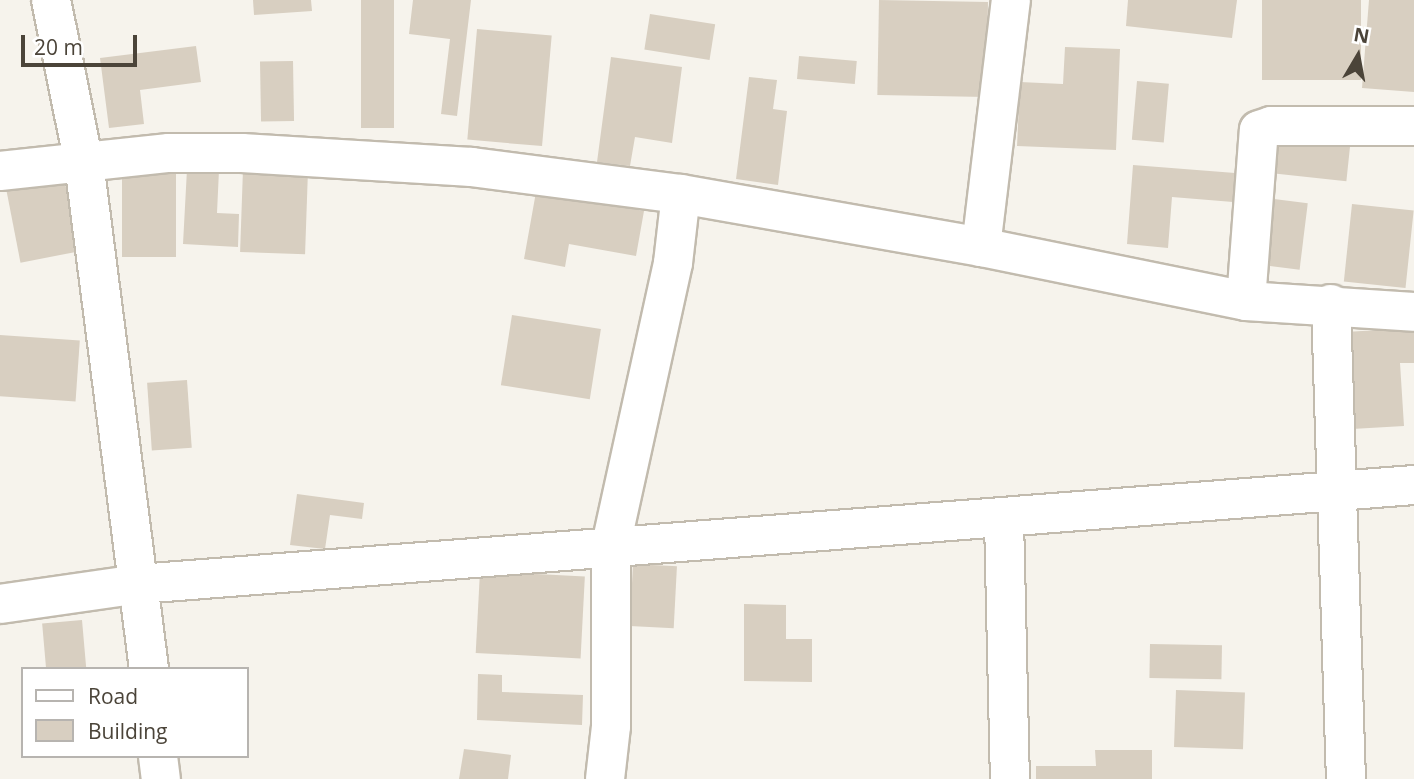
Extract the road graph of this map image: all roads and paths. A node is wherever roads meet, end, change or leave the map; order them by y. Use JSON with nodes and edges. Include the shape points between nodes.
{"nodes":[{"id":1,"x":51,"y":0,"type":"edge"},
{"id":2,"x":1011,"y":0,"type":"edge"},
{"id":3,"x":1414,"y":126,"type":"edge"},
{"id":4,"x":84,"y":163,"type":"junction"},
{"id":5,"x":0,"y":171,"type":"edge"},
{"id":6,"x":681,"y":194,"type":"junction"},
{"id":7,"x":981,"y":247,"type":"junction"},
{"id":8,"x":1246,"y":301,"type":"junction"},
{"id":9,"x":1331,"y":304,"type":"junction"},
{"id":10,"x":1414,"y":312,"type":"edge"},
{"id":11,"x":1414,"y":485,"type":"edge"},
{"id":12,"x":1340,"y":491,"type":"junction"},
{"id":13,"x":1004,"y":519,"type":"junction"},
{"id":14,"x":611,"y":545,"type":"junction"},
{"id":15,"x":139,"y":584,"type":"junction"},
{"id":16,"x":0,"y":604,"type":"edge"},
{"id":17,"x":149,"y":667,"type":"edge"},
{"id":18,"x":158,"y":758,"type":"edge"},
{"id":19,"x":161,"y":779,"type":"edge"},
{"id":20,"x":605,"y":779,"type":"edge"},
{"id":21,"x":1010,"y":779,"type":"edge"},
{"id":22,"x":1346,"y":779,"type":"edge"}],
"edges":[{"from":1,"to":4,"type":"street"},
{"from":2,"to":7,"type":"street"},
{"from":3,"to":8,"type":"street","via":[[1271,126],[1258,130]]},
{"from":4,"to":5,"type":"street"},
{"from":4,"to":6,"type":"street","via":[[169,153],[242,153],[472,167]]},
{"from":4,"to":15,"type":"street"},
{"from":6,"to":7,"type":"street"},
{"from":6,"to":14,"type":"street","via":[[673,263]]},
{"from":7,"to":8,"type":"street"},
{"from":8,"to":9,"type":"street"},
{"from":9,"to":10,"type":"street"},
{"from":9,"to":12,"type":"street"},
{"from":11,"to":12,"type":"street"},
{"from":12,"to":13,"type":"street"},
{"from":12,"to":22,"type":"street"},
{"from":13,"to":14,"type":"street"},
{"from":13,"to":21,"type":"street"},
{"from":14,"to":15,"type":"street"},
{"from":14,"to":20,"type":"street","via":[[611,726]]},
{"from":15,"to":16,"type":"street"},
{"from":15,"to":17,"type":"street"},
{"from":18,"to":19,"type":"street"}]}
